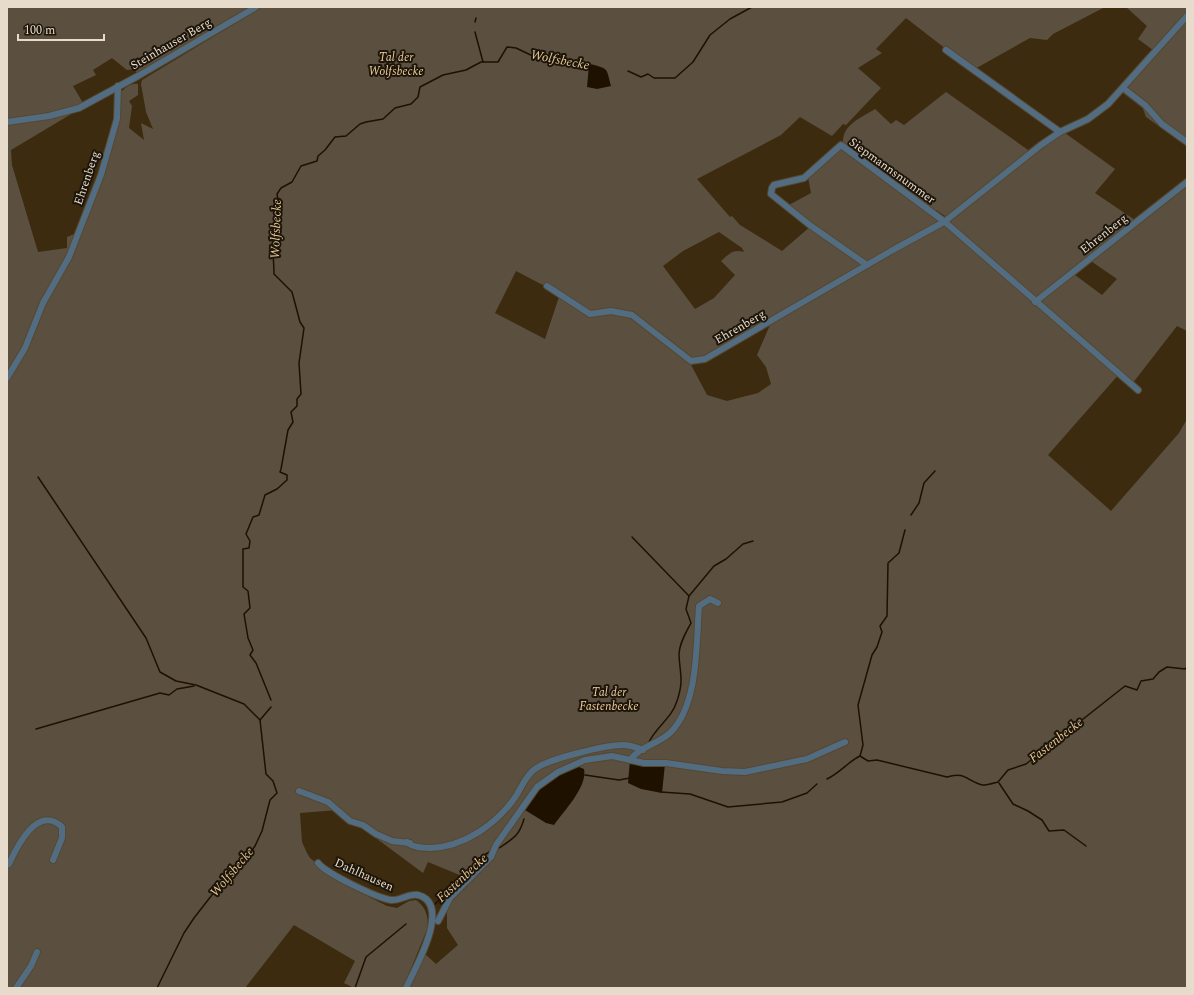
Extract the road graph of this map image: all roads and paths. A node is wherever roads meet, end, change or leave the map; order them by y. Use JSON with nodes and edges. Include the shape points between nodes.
{"nodes":[{"id":1,"x":256,"y":7,"type":"edge"},
{"id":2,"x":1187,"y":16,"type":"edge"},
{"id":3,"x":946,"y":50,"type":"dead end"},
{"id":4,"x":118,"y":86,"type":"junction"},
{"id":5,"x":1123,"y":88,"type":"junction"},
{"id":6,"x":7,"y":122,"type":"edge"},
{"id":7,"x":1060,"y":132,"type":"junction"},
{"id":8,"x":1187,"y":142,"type":"edge"},
{"id":9,"x":1187,"y":182,"type":"edge"},
{"id":10,"x":944,"y":222,"type":"junction"},
{"id":11,"x":867,"y":265,"type":"junction"},
{"id":12,"x":547,"y":286,"type":"dead end"},
{"id":13,"x":1035,"y":302,"type":"junction"},
{"id":14,"x":7,"y":378,"type":"edge"},
{"id":15,"x":1138,"y":390,"type":"dead end"},
{"id":16,"x":718,"y":603,"type":"dead end"},
{"id":17,"x":845,"y":742,"type":"dead end"},
{"id":18,"x":643,"y":750,"type":"junction"},
{"id":19,"x":630,"y":760,"type":"junction"},
{"id":20,"x":299,"y":791,"type":"dead end"},
{"id":21,"x":54,"y":860,"type":"dead end"},
{"id":22,"x":318,"y":863,"type":"dead end"},
{"id":23,"x":7,"y":865,"type":"edge"},
{"id":24,"x":438,"y":921,"type":"dead end"},
{"id":25,"x":37,"y":952,"type":"dead end"},
{"id":26,"x":16,"y":988,"type":"edge"},
{"id":27,"x":406,"y":988,"type":"edge"}],
"edges":[{"from":1,"to":4,"type":"street","name":"Steinhauser Berg"},
{"from":2,"to":5,"type":"street","name":"Ehrenberg"},
{"from":3,"to":7,"type":"street"},
{"from":4,"to":6,"type":"street","via":[[71,111]]},
{"from":4,"to":14,"type":"street","name":"Ehrenberg","via":[[117,118],[101,175],[69,257],[43,303],[25,348]]},
{"from":5,"to":7,"type":"street","name":"Ehrenberg","via":[[1108,104],[1088,119]]},
{"from":5,"to":8,"type":"street","via":[[1145,105],[1162,124]]},
{"from":7,"to":10,"type":"street","name":"Ehrenberg"},
{"from":9,"to":13,"type":"street","name":"Ehrenberg"},
{"from":10,"to":11,"type":"street","name":"Ehrenberg"},
{"from":10,"to":11,"type":"street","name":"Siepmannsnummer","via":[[841,145],[804,178],[772,188],[771,194]]},
{"from":10,"to":13,"type":"street"},
{"from":11,"to":12,"type":"street","name":"Ehrenberg","via":[[701,361],[691,361],[632,315],[611,311],[590,314]]},
{"from":13,"to":15,"type":"street"},
{"from":16,"to":18,"type":"street","via":[[710,599],[699,606],[697,659],[689,695],[679,720],[670,732]]},
{"from":17,"to":19,"type":"street","via":[[807,759],[745,772]]},
{"from":18,"to":19,"type":"street"},
{"from":18,"to":20,"type":"street","via":[[624,745],[607,746],[535,769],[508,805],[483,829],[440,847],[414,846],[392,841],[350,821],[328,802]]},
{"from":19,"to":24,"type":"street","via":[[612,756],[584,760],[544,781],[524,804],[518,817],[496,845],[491,857],[450,898]]},
{"from":21,"to":23,"type":"street","via":[[62,838],[62,827],[58,822],[44,820],[33,825]]},
{"from":22,"to":27,"type":"street","name":"Dahlhausen","via":[[342,879],[383,898],[398,900],[416,895],[429,905],[432,925]]},
{"from":25,"to":26,"type":"street"}]}
